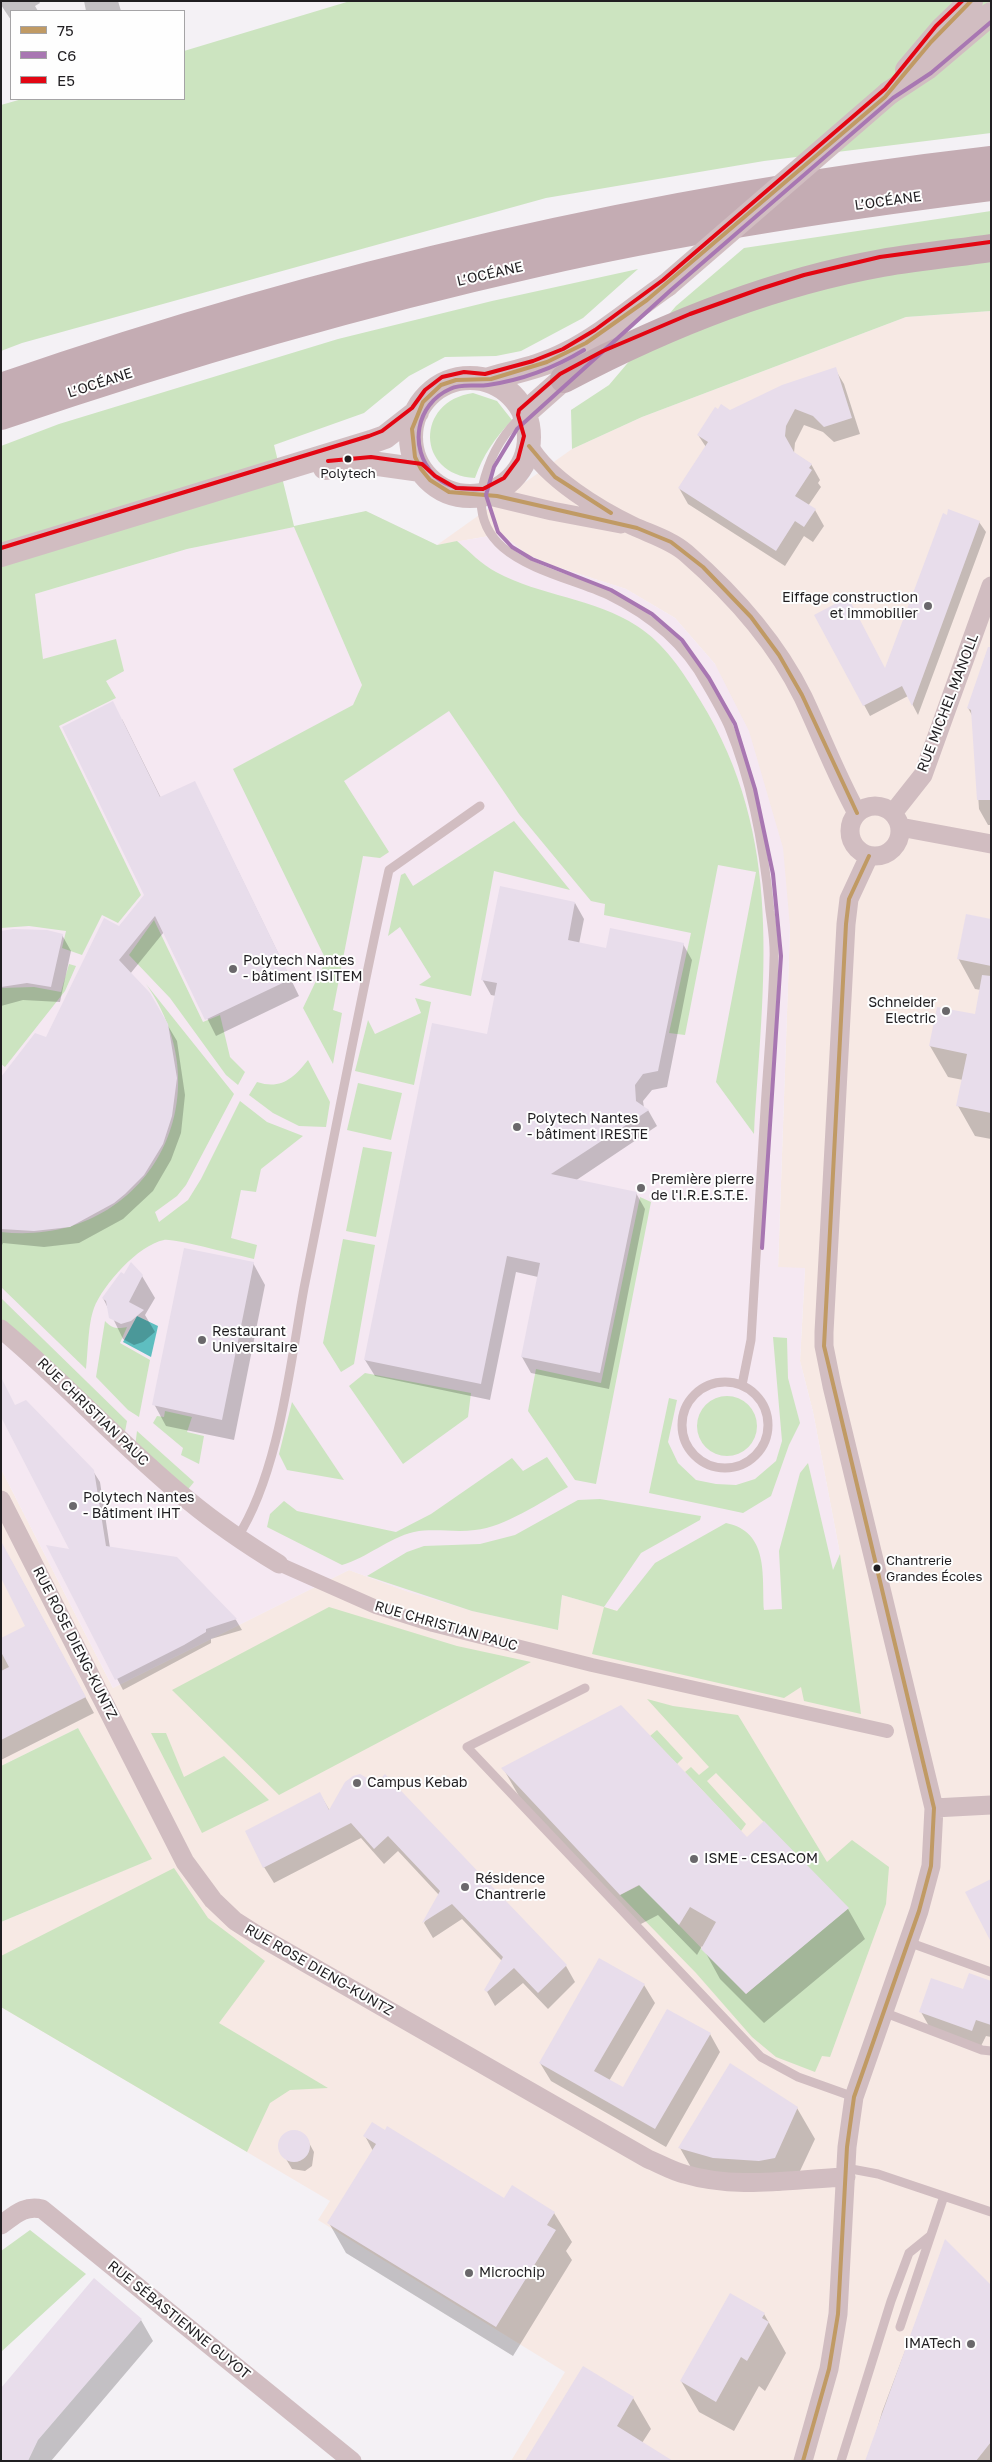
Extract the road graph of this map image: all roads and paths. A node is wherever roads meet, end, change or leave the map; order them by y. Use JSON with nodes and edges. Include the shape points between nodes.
{"nodes":[{"id":1,"x":971,"y":1,"type":"edge"},
{"id":2,"x":991,"y":14,"type":"edge"},
{"id":3,"x":889,"y":93,"type":"junction"},
{"id":4,"x":991,"y":160,"type":"edge"},
{"id":5,"x":991,"y":187,"type":"edge"},
{"id":6,"x":991,"y":248,"type":"edge"},
{"id":7,"x":667,"y":284,"type":"junction"},
{"id":8,"x":564,"y":379,"type":"junction"},
{"id":9,"x":486,"y":380,"type":"junction"},
{"id":10,"x":1,"y":387,"type":"edge"},
{"id":11,"x":417,"y":412,"type":"junction"},
{"id":12,"x":524,"y":414,"type":"junction"},
{"id":13,"x":1,"y":416,"type":"edge"},
{"id":14,"x":529,"y":446,"type":"junction"},
{"id":15,"x":421,"y":470,"type":"junction"},
{"id":16,"x":269,"y":474,"type":"junction"},
{"id":17,"x":482,"y":495,"type":"junction"},
{"id":18,"x":632,"y":526,"type":"junction"},
{"id":19,"x":1,"y":555,"type":"edge"},
{"id":20,"x":991,"y":586,"type":"edge"},
{"id":21,"x":480,"y":806,"type":"dead end"},
{"id":22,"x":857,"y":813,"type":"junction"},
{"id":23,"x":897,"y":820,"type":"junction"},
{"id":24,"x":991,"y":844,"type":"edge"},
{"id":25,"x":869,"y":856,"type":"junction"},
{"id":26,"x":1,"y":1329,"type":"edge"},
{"id":27,"x":742,"y":1385,"type":"junction"},
{"id":28,"x":1,"y":1500,"type":"edge"},
{"id":29,"x":237,"y":1538,"type":"junction"},
{"id":30,"x":279,"y":1564,"type":"joint"},
{"id":31,"x":585,"y":1688,"type":"dead end"},
{"id":32,"x":887,"y":1731,"type":"dead end"},
{"id":33,"x":991,"y":1806,"type":"edge"},
{"id":34,"x":934,"y":1808,"type":"junction"},
{"id":35,"x":908,"y":1942,"type":"junction"},
{"id":36,"x":991,"y":1972,"type":"edge"},
{"id":37,"x":883,"y":2012,"type":"junction"},
{"id":38,"x":991,"y":2051,"type":"edge"},
{"id":39,"x":854,"y":2097,"type":"junction"},
{"id":40,"x":846,"y":2172,"type":"junction"},
{"id":41,"x":944,"y":2196,"type":"junction"},
{"id":42,"x":991,"y":2212,"type":"edge"},
{"id":43,"x":1,"y":2225,"type":"edge"},
{"id":44,"x":930,"y":2236,"type":"junction"},
{"id":45,"x":900,"y":2328,"type":"dead end"},
{"id":46,"x":352,"y":2461,"type":"edge"},
{"id":47,"x":802,"y":2461,"type":"edge"},
{"id":48,"x":840,"y":2461,"type":"edge"}],
"edges":[{"from":1,"to":3,"type":"street","via":[[935,37]]},
{"from":2,"to":3,"type":"street","via":[[927,68]]},
{"from":3,"to":7,"type":"street","bridge":true},
{"from":4,"to":10,"type":"highway","name":"L’OCÉANE","via":[[808,185],[547,233],[309,291],[192,324]]},
{"from":5,"to":13,"type":"highway","name":"L’OCÉANE","via":[[825,210],[539,262],[256,334]]},
{"from":6,"to":8,"type":"highway","via":[[881,263],[805,281],[658,334]]},
{"from":7,"to":8,"type":"street"},
{"from":7,"to":9,"type":"street","via":[[598,335],[566,354],[535,367]]},
{"from":8,"to":12,"type":"street"},
{"from":9,"to":11,"type":"street","via":[[465,378],[445,383],[429,395]]},
{"from":9,"to":12,"type":"street","via":[[505,389],[520,404]]},
{"from":11,"to":15,"type":"street","via":[[412,424],[412,448]]},
{"from":11,"to":16,"type":"street","via":[[385,437]]},
{"from":12,"to":14,"type":"street","via":[[530,436]]},
{"from":12,"to":17,"type":"lane","via":[[512,425],[495,451],[488,465]]},
{"from":14,"to":17,"type":"street","via":[[514,477],[501,488]]},
{"from":14,"to":18,"type":"street","via":[[540,462],[569,488]]},
{"from":15,"to":16,"type":"street","via":[[371,463]]},
{"from":15,"to":17,"type":"street","via":[[442,489],[467,496]]},
{"from":16,"to":19,"type":"street"},
{"from":17,"to":18,"type":"street"},
{"from":17,"to":27,"type":"lane","via":[[480,502],[493,536],[508,552],[529,565],[608,595],[648,619],[678,644],[704,681],[729,726],[750,790],[767,875],[775,956],[751,1340]]},
{"from":18,"to":22,"type":"street","via":[[684,551],[754,621],[802,696]]},
{"from":20,"to":23,"type":"street","name":"RUE MICHEL MANOLL","via":[[923,774]]},
{"from":21,"to":29,"type":"lane","via":[[389,870],[364,980],[281,1410],[260,1495]]},
{"from":22,"to":23,"type":"street","via":[[866,807],[877,806]]},
{"from":22,"to":25,"type":"street","via":[[850,826],[851,840],[857,849]]},
{"from":23,"to":24,"type":"street"},
{"from":23,"to":25,"type":"street","via":[[900,838],[891,851],[881,856]]},
{"from":25,"to":34,"type":"street","via":[[852,892],[846,924],[824,1346]]},
{"from":26,"to":29,"type":"street","name":"RUE CHRISTIAN PAUC","via":[[38,1359],[188,1500]]},
{"from":27,"to":27,"type":"lane","via":[[714,1382],[697,1392],[686,1407],[682,1426],[687,1445],[708,1464],[727,1468],[746,1463],[765,1442],[769,1423],[764,1404]]},
{"from":28,"to":40,"type":"street","name":"RUE ROSE DIENG-KUNTZ","via":[[185,1862],[213,1900],[236,1921],[314,1969],[648,2159],[684,2174],[754,2184]]},
{"from":29,"to":30,"type":"street","name":"RUE CHRISTIAN PAUC"},
{"from":30,"to":32,"type":"street","name":"RUE CHRISTIAN PAUC","via":[[376,1607],[433,1625],[592,1665]]},
{"from":31,"to":39,"type":"lane","via":[[467,1747],[761,2057],[798,2077]]},
{"from":33,"to":34,"type":"street"},
{"from":34,"to":35,"type":"street","via":[[931,1866]]},
{"from":35,"to":36,"type":"lane"},
{"from":35,"to":37,"type":"street"},
{"from":37,"to":38,"type":"lane"},
{"from":37,"to":39,"type":"street"},
{"from":39,"to":40,"type":"street"},
{"from":40,"to":41,"type":"lane","via":[[878,2174]]},
{"from":40,"to":47,"type":"street","via":[[836,2324],[829,2369]]},
{"from":41,"to":42,"type":"lane"},
{"from":41,"to":44,"type":"lane"},
{"from":43,"to":46,"type":"street","name":"RUE SÉBASTIENNE GUYOT","via":[[25,2209],[42,2209]]},
{"from":44,"to":45,"type":"lane"},
{"from":44,"to":48,"type":"lane","via":[[909,2253]]}]}
